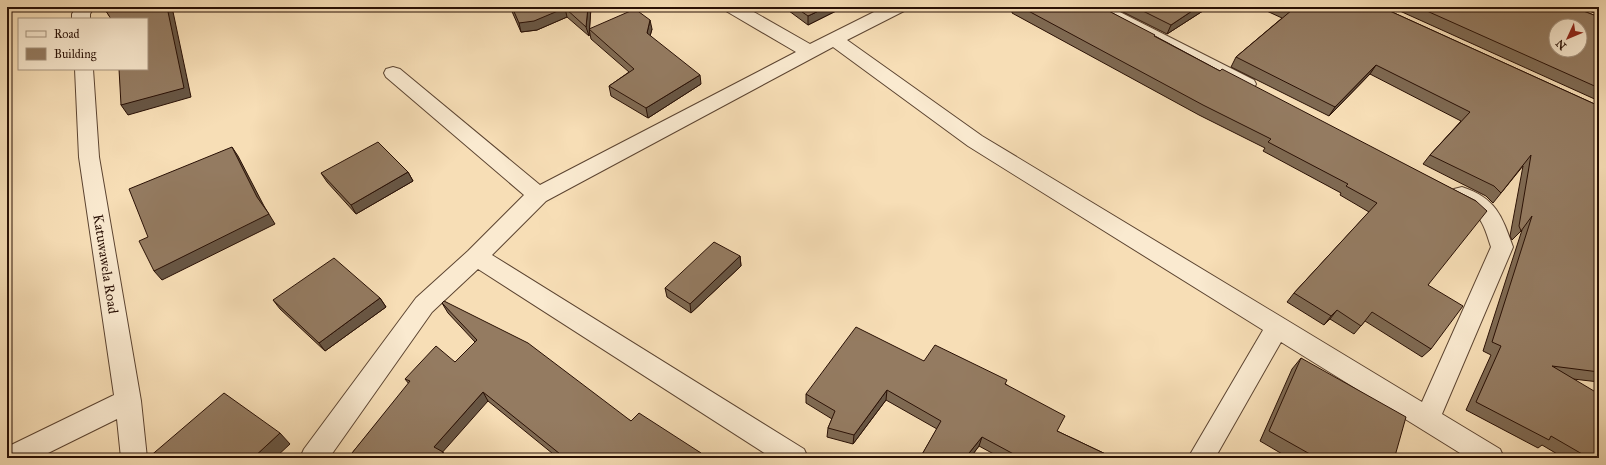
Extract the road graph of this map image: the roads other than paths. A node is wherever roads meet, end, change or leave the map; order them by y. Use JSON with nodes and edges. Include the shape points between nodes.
{"nodes":[{"id":1,"x":85,"y":7,"type":"edge"},
{"id":2,"x":732,"y":7,"type":"edge"},
{"id":3,"x":898,"y":7,"type":"edge"},
{"id":4,"x":1097,"y":7,"type":"edge"},
{"id":5,"x":81,"y":18,"type":"edge"},
{"id":6,"x":834,"y":39,"type":"junction"},
{"id":7,"x":810,"y":52,"type":"junction"},
{"id":8,"x":84,"y":70,"type":"edge"},
{"id":9,"x":393,"y":73,"type":"dead end"},
{"id":10,"x":1266,"y":94,"type":"edge"},
{"id":11,"x":1442,"y":185,"type":"edge"},
{"id":12,"x":538,"y":195,"type":"junction"},
{"id":13,"x":476,"y":257,"type":"junction"},
{"id":14,"x":1277,"y":327,"type":"junction"},
{"id":15,"x":128,"y":401,"type":"junction"},
{"id":16,"x":1428,"y":418,"type":"junction"},
{"id":17,"x":11,"y":458,"type":"edge"},
{"id":18,"x":134,"y":458,"type":"edge"},
{"id":19,"x":314,"y":458,"type":"edge"},
{"id":20,"x":795,"y":458,"type":"edge"},
{"id":21,"x":1201,"y":458,"type":"edge"},
{"id":22,"x":1491,"y":458,"type":"edge"}],
"edges":[{"from":1,"to":5,"type":"street"},
{"from":2,"to":7,"type":"street"},
{"from":3,"to":6,"type":"street"},
{"from":4,"to":10,"type":"street"},
{"from":6,"to":7,"type":"street"},
{"from":6,"to":14,"type":"street","via":[[975,141]]},
{"from":7,"to":12,"type":"street"},
{"from":8,"to":15,"type":"street","name":"Katuwawela Road","via":[[89,157]]},
{"from":9,"to":12,"type":"street"},
{"from":11,"to":16,"type":"street","via":[[1477,203],[1492,218],[1502,247]]},
{"from":12,"to":13,"type":"street"},
{"from":13,"to":19,"type":"street","via":[[424,305]]},
{"from":13,"to":20,"type":"street"},
{"from":14,"to":16,"type":"street"},
{"from":14,"to":21,"type":"street"},
{"from":15,"to":17,"type":"street"},
{"from":15,"to":18,"type":"street","name":"Katuwawela Road"},
{"from":16,"to":22,"type":"street"}]}
